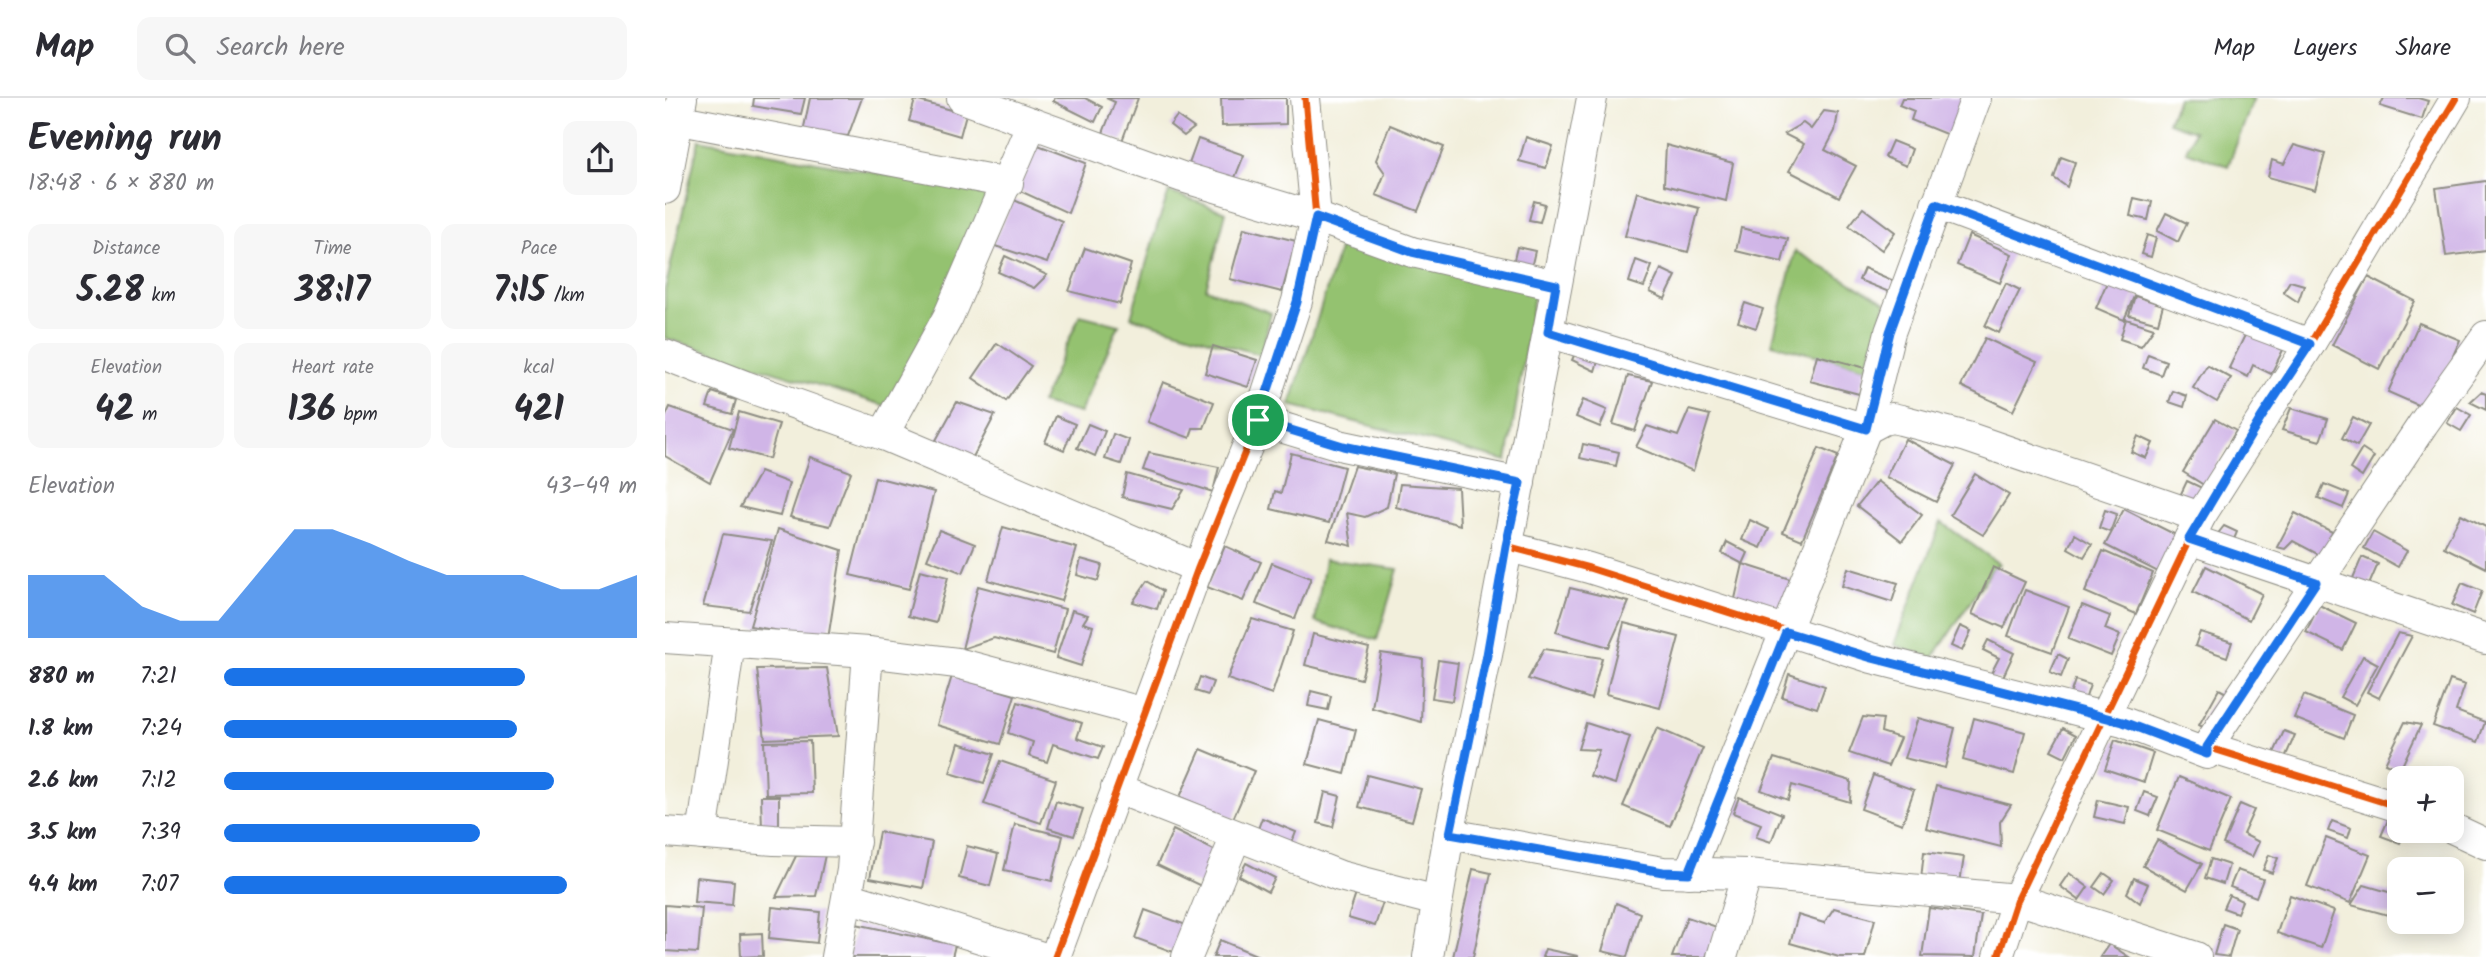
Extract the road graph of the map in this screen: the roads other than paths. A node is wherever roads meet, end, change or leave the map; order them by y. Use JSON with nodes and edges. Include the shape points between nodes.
{"nodes":[{"id":1,"x":962,"y":98,"type":"edge"},
{"id":2,"x":1305,"y":98,"type":"edge"},
{"id":3,"x":1592,"y":98,"type":"edge"},
{"id":4,"x":1976,"y":98,"type":"edge"},
{"id":5,"x":2456,"y":98,"type":"edge"},
{"id":6,"x":675,"y":111,"type":"edge"},
{"id":7,"x":1032,"y":123,"type":"junction"},
{"id":8,"x":1007,"y":183,"type":"junction"},
{"id":9,"x":665,"y":189,"type":"edge"},
{"id":10,"x":1936,"y":204,"type":"junction"},
{"id":11,"x":1316,"y":217,"type":"junction"},
{"id":12,"x":1556,"y":285,"type":"junction"},
{"id":13,"x":1548,"y":332,"type":"junction"},
{"id":14,"x":2486,"y":336,"type":"edge"},
{"id":15,"x":2310,"y":344,"type":"junction"},
{"id":16,"x":665,"y":355,"type":"edge"},
{"id":17,"x":1258,"y":420,"type":"junction"},
{"id":18,"x":1866,"y":429,"type":"junction"},
{"id":19,"x":883,"y":435,"type":"junction"},
{"id":20,"x":1520,"y":483,"type":"junction"},
{"id":21,"x":2195,"y":528,"type":"junction"},
{"id":22,"x":1506,"y":546,"type":"junction"},
{"id":23,"x":1198,"y":568,"type":"junction"},
{"id":24,"x":2316,"y":582,"type":"junction"},
{"id":25,"x":1786,"y":632,"type":"junction"},
{"id":26,"x":665,"y":638,"type":"edge"},
{"id":27,"x":2486,"y":639,"type":"edge"},
{"id":28,"x":730,"y":643,"type":"junction"},
{"id":29,"x":868,"y":652,"type":"junction"},
{"id":30,"x":1145,"y":713,"type":"junction"},
{"id":31,"x":2103,"y":717,"type":"junction"},
{"id":32,"x":2207,"y":747,"type":"junction"},
{"id":33,"x":1116,"y":788,"type":"junction"},
{"id":34,"x":2387,"y":803,"type":"edge"},
{"id":35,"x":665,"y":832,"type":"edge"},
{"id":36,"x":1450,"y":834,"type":"junction"},
{"id":37,"x":2464,"y":834,"type":"edge"},
{"id":38,"x":702,"y":835,"type":"junction"},
{"id":39,"x":1236,"y":836,"type":"junction"},
{"id":40,"x":855,"y":842,"type":"junction"},
{"id":41,"x":2486,"y":844,"type":"edge"},
{"id":42,"x":1689,"y":873,"type":"junction"},
{"id":43,"x":1747,"y":874,"type":"junction"},
{"id":44,"x":848,"y":897,"type":"junction"},
{"id":45,"x":2017,"y":899,"type":"junction"},
{"id":46,"x":1437,"y":901,"type":"junction"},
{"id":47,"x":836,"y":957,"type":"edge"},
{"id":48,"x":1042,"y":957,"type":"edge"},
{"id":49,"x":1055,"y":957,"type":"edge"},
{"id":50,"x":1187,"y":957,"type":"edge"},
{"id":51,"x":1428,"y":957,"type":"edge"},
{"id":52,"x":1722,"y":957,"type":"edge"},
{"id":53,"x":1998,"y":957,"type":"edge"},
{"id":54,"x":2196,"y":957,"type":"edge"}],
"edges":[{"from":1,"to":7,"type":"street"},
{"from":2,"to":11,"type":"street"},
{"from":3,"to":12,"type":"street"},
{"from":4,"to":10,"type":"street"},
{"from":5,"to":15,"type":"street"},
{"from":6,"to":8,"type":"street"},
{"from":6,"to":9,"type":"street"},
{"from":7,"to":8,"type":"street"},
{"from":7,"to":11,"type":"street","via":[[1181,177]]},
{"from":8,"to":19,"type":"street","via":[[948,317]]},
{"from":10,"to":15,"type":"street"},
{"from":10,"to":18,"type":"street","via":[[1890,332]]},
{"from":11,"to":12,"type":"street","via":[[1412,252]]},
{"from":11,"to":17,"type":"street","via":[[1297,302]]},
{"from":12,"to":13,"type":"street"},
{"from":13,"to":18,"type":"street"},
{"from":13,"to":20,"type":"street"},
{"from":14,"to":24,"type":"street"},
{"from":15,"to":21,"type":"street"},
{"from":16,"to":19,"type":"street"},
{"from":17,"to":20,"type":"street","via":[[1343,446]]},
{"from":17,"to":23,"type":"street"},
{"from":18,"to":21,"type":"street","via":[[1883,420],[1902,420],[1967,437]]},
{"from":18,"to":25,"type":"street"},
{"from":19,"to":23,"type":"street"},
{"from":20,"to":22,"type":"street"},
{"from":21,"to":24,"type":"street"},
{"from":21,"to":31,"type":"street"},
{"from":22,"to":25,"type":"street"},
{"from":22,"to":36,"type":"street"},
{"from":23,"to":30,"type":"street"},
{"from":24,"to":27,"type":"street"},
{"from":24,"to":32,"type":"street"},
{"from":25,"to":31,"type":"street"},
{"from":25,"to":42,"type":"street"},
{"from":26,"to":28,"type":"street"},
{"from":28,"to":29,"type":"street"},
{"from":28,"to":38,"type":"street"},
{"from":29,"to":30,"type":"street","via":[[957,663]]},
{"from":29,"to":40,"type":"street"},
{"from":30,"to":33,"type":"street"},
{"from":31,"to":32,"type":"street","via":[[2207,754]]},
{"from":31,"to":45,"type":"street"},
{"from":32,"to":34,"type":"street"},
{"from":33,"to":39,"type":"street"},
{"from":33,"to":49,"type":"street"},
{"from":35,"to":38,"type":"street"},
{"from":36,"to":42,"type":"street"},
{"from":36,"to":46,"type":"street"},
{"from":37,"to":41,"type":"street"},
{"from":38,"to":40,"type":"street"},
{"from":39,"to":46,"type":"street","via":[[1340,876]]},
{"from":39,"to":50,"type":"street"},
{"from":40,"to":44,"type":"street"},
{"from":42,"to":43,"type":"street"},
{"from":43,"to":45,"type":"street"},
{"from":43,"to":52,"type":"street"},
{"from":44,"to":47,"type":"street"},
{"from":44,"to":48,"type":"street"},
{"from":45,"to":53,"type":"street"},
{"from":45,"to":54,"type":"street"},
{"from":46,"to":51,"type":"street"}]}
